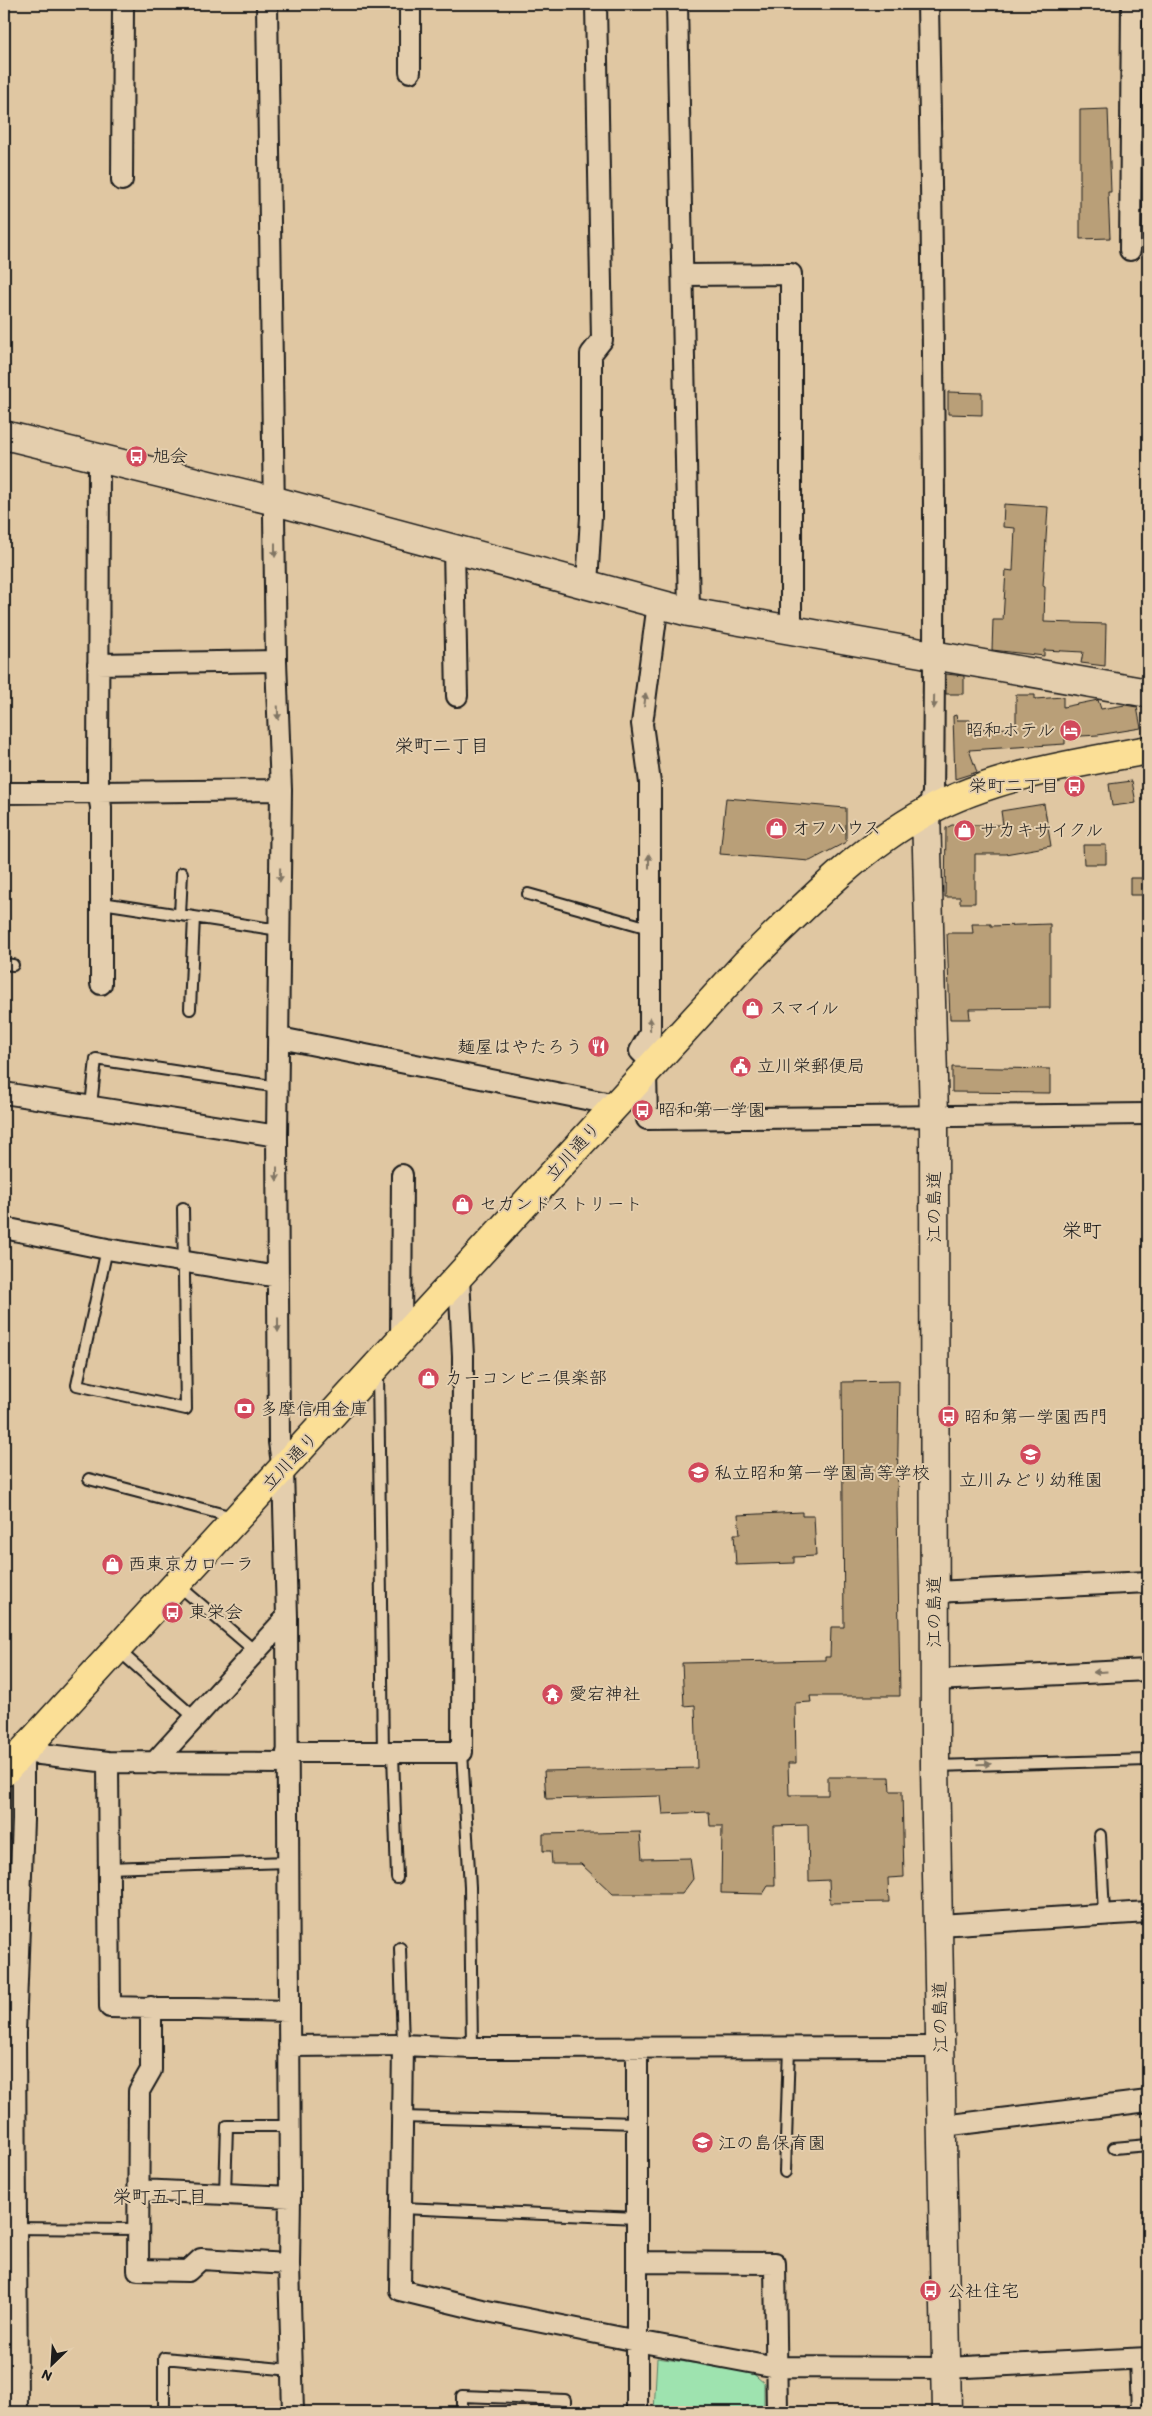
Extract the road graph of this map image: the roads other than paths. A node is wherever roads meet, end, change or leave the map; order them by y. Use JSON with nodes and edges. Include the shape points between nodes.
{"nodes":[{"id":1,"x":123,"y":4,"type":"edge"},
{"id":2,"x":267,"y":4,"type":"edge"},
{"id":3,"x":410,"y":4,"type":"edge"},
{"id":4,"x":596,"y":4,"type":"edge"},
{"id":5,"x":677,"y":4,"type":"edge"},
{"id":6,"x":928,"y":4,"type":"edge"},
{"id":7,"x":1132,"y":4,"type":"edge"},
{"id":8,"x":1140,"y":53,"type":"edge"},
{"id":9,"x":410,"y":72,"type":"dead end"},
{"id":10,"x":122,"y":180,"type":"dead end"},
{"id":11,"x":1130,"y":250,"type":"dead end"},
{"id":12,"x":684,"y":275,"type":"junction"},
{"id":13,"x":4,"y":435,"type":"edge"},
{"id":14,"x":99,"y":457,"type":"junction"},
{"id":15,"x":275,"y":502,"type":"junction"},
{"id":16,"x":454,"y":549,"type":"junction"},
{"id":17,"x":587,"y":585,"type":"junction"},
{"id":18,"x":658,"y":603,"type":"junction"},
{"id":19,"x":689,"y":612,"type":"junction"},
{"id":20,"x":791,"y":630,"type":"junction"},
{"id":21,"x":934,"y":654,"type":"junction"},
{"id":22,"x":276,"y":660,"type":"junction"},
{"id":23,"x":98,"y":664,"type":"junction"},
{"id":24,"x":1148,"y":693,"type":"edge"},
{"id":25,"x":457,"y":696,"type":"dead end"},
{"id":26,"x":1148,"y":750,"type":"edge"},
{"id":27,"x":281,"y":790,"type":"junction"},
{"id":28,"x":98,"y":791,"type":"junction"},
{"id":29,"x":4,"y":792,"type":"edge"},
{"id":30,"x":926,"y":812,"type":"junction"},
{"id":31,"x":182,"y":873,"type":"dead end"},
{"id":32,"x":528,"y":894,"type":"dead end"},
{"id":33,"x":102,"y":902,"type":"junction"},
{"id":34,"x":180,"y":915,"type":"junction"},
{"id":35,"x":194,"y":917,"type":"junction"},
{"id":36,"x":649,"y":928,"type":"junction"},
{"id":37,"x":280,"y":930,"type":"junction"},
{"id":38,"x":101,"y":984,"type":"dead end"},
{"id":39,"x":190,"y":1009,"type":"dead end"},
{"id":40,"x":280,"y":1038,"type":"junction"},
{"id":41,"x":650,"y":1068,"type":"junction"},
{"id":42,"x":278,"y":1087,"type":"junction"},
{"id":43,"x":4,"y":1094,"type":"edge"},
{"id":44,"x":616,"y":1105,"type":"junction"},
{"id":45,"x":91,"y":1106,"type":"junction"},
{"id":46,"x":1148,"y":1114,"type":"edge"},
{"id":47,"x":934,"y":1116,"type":"junction"},
{"id":48,"x":277,"y":1136,"type":"junction"},
{"id":49,"x":402,"y":1174,"type":"dead end"},
{"id":50,"x":183,"y":1208,"type":"dead end"},
{"id":51,"x":4,"y":1228,"type":"edge"},
{"id":52,"x":107,"y":1250,"type":"junction"},
{"id":53,"x":184,"y":1263,"type":"junction"},
{"id":54,"x":278,"y":1276,"type":"junction"},
{"id":55,"x":459,"y":1277,"type":"junction"},
{"id":56,"x":401,"y":1340,"type":"junction"},
{"id":57,"x":378,"y":1366,"type":"junction"},
{"id":58,"x":284,"y":1470,"type":"junction"},
{"id":59,"x":89,"y":1479,"type":"dead end"},
{"id":60,"x":237,"y":1518,"type":"junction"},
{"id":61,"x":1148,"y":1582,"type":"edge"},
{"id":62,"x":176,"y":1583,"type":"junction"},
{"id":63,"x":934,"y":1592,"type":"junction"},
{"id":64,"x":287,"y":1617,"type":"junction"},
{"id":65,"x":116,"y":1649,"type":"junction"},
{"id":66,"x":256,"y":1652,"type":"junction"},
{"id":67,"x":1148,"y":1670,"type":"edge"},
{"id":68,"x":935,"y":1680,"type":"junction"},
{"id":69,"x":195,"y":1718,"type":"junction"},
{"id":70,"x":22,"y":1752,"type":"junction"},
{"id":71,"x":462,"y":1752,"type":"junction"},
{"id":72,"x":388,"y":1753,"type":"junction"},
{"id":73,"x":287,"y":1757,"type":"junction"},
{"id":74,"x":1148,"y":1760,"type":"edge"},
{"id":75,"x":108,"y":1762,"type":"junction"},
{"id":76,"x":154,"y":1763,"type":"junction"},
{"id":77,"x":935,"y":1766,"type":"junction"},
{"id":78,"x":4,"y":1772,"type":"edge"},
{"id":79,"x":1100,"y":1835,"type":"dead end"},
{"id":80,"x":288,"y":1862,"type":"junction"},
{"id":81,"x":108,"y":1868,"type":"junction"},
{"id":82,"x":397,"y":1878,"type":"dead end"},
{"id":83,"x":1148,"y":1912,"type":"edge"},
{"id":84,"x":1104,"y":1914,"type":"junction"},
{"id":85,"x":939,"y":1925,"type":"junction"},
{"id":86,"x":400,"y":1948,"type":"dead end"},
{"id":87,"x":151,"y":2008,"type":"junction"},
{"id":88,"x":289,"y":2011,"type":"junction"},
{"id":89,"x":403,"y":2045,"type":"junction"},
{"id":90,"x":289,"y":2046,"type":"junction"},
{"id":91,"x":789,"y":2047,"type":"junction"},
{"id":92,"x":941,"y":2047,"type":"junction"},
{"id":93,"x":472,"y":2048,"type":"junction"},
{"id":94,"x":637,"y":2048,"type":"junction"},
{"id":95,"x":1148,"y":2101,"type":"edge"},
{"id":96,"x":402,"y":2118,"type":"junction"},
{"id":97,"x":637,"y":2122,"type":"junction"},
{"id":98,"x":290,"y":2126,"type":"junction"},
{"id":99,"x":943,"y":2126,"type":"junction"},
{"id":100,"x":1148,"y":2145,"type":"edge"},
{"id":101,"x":1114,"y":2148,"type":"dead end"},
{"id":102,"x":785,"y":2172,"type":"dead end"},
{"id":103,"x":140,"y":2190,"type":"junction"},
{"id":104,"x":224,"y":2194,"type":"junction"},
{"id":105,"x":290,"y":2197,"type":"junction"},
{"id":106,"x":401,"y":2208,"type":"junction"},
{"id":107,"x":637,"y":2218,"type":"junction"},
{"id":108,"x":9,"y":2228,"type":"edge"},
{"id":109,"x":139,"y":2229,"type":"junction"},
{"id":110,"x":637,"y":2262,"type":"junction"},
{"id":111,"x":289,"y":2264,"type":"junction"},
{"id":112,"x":638,"y":2341,"type":"junction"},
{"id":113,"x":1142,"y":2359,"type":"edge"},
{"id":114,"x":776,"y":2367,"type":"junction"},
{"id":115,"x":946,"y":2368,"type":"junction"},
{"id":116,"x":292,"y":2370,"type":"junction"},
{"id":117,"x":16,"y":2412,"type":"edge"},
{"id":118,"x":164,"y":2412,"type":"edge"},
{"id":119,"x":293,"y":2412,"type":"edge"},
{"id":120,"x":462,"y":2412,"type":"edge"},
{"id":121,"x":565,"y":2412,"type":"edge"},
{"id":122,"x":638,"y":2412,"type":"edge"},
{"id":123,"x":777,"y":2412,"type":"edge"},
{"id":124,"x":947,"y":2412,"type":"edge"},
{"id":125,"x":1137,"y":2412,"type":"edge"}],
"edges":[{"from":1,"to":10,"type":"street"},
{"from":2,"to":15,"type":"street"},
{"from":3,"to":9,"type":"street"},
{"from":4,"to":17,"type":"street","via":[[602,340],[591,354]]},
{"from":5,"to":12,"type":"street"},
{"from":6,"to":21,"type":"street"},
{"from":7,"to":8,"type":"street"},
{"from":8,"to":11,"type":"street"},
{"from":12,"to":19,"type":"street"},
{"from":12,"to":20,"type":"street","via":[[791,274]]},
{"from":13,"to":14,"type":"street"},
{"from":14,"to":15,"type":"street"},
{"from":14,"to":23,"type":"street"},
{"from":15,"to":16,"type":"street"},
{"from":15,"to":22,"type":"street","one_way":true},
{"from":16,"to":17,"type":"street"},
{"from":16,"to":25,"type":"street"},
{"from":17,"to":18,"type":"street"},
{"from":18,"to":19,"type":"street"},
{"from":36,"to":18,"type":"street","one_way":true,"via":[[650,783],[642,724]]},
{"from":19,"to":20,"type":"street"},
{"from":20,"to":21,"type":"street"},
{"from":21,"to":24,"type":"street"},
{"from":21,"to":30,"type":"street","one_way":true,"via":[[933,794]]},
{"from":22,"to":23,"type":"street"},
{"from":22,"to":27,"type":"street","one_way":true},
{"from":23,"to":28,"type":"street"},
{"from":26,"to":30,"type":"main road","name":"立川通り","via":[[1034,772],[972,792]]},
{"from":27,"to":28,"type":"street"},
{"from":27,"to":37,"type":"street","one_way":true},
{"from":28,"to":29,"type":"street"},
{"from":28,"to":33,"type":"street"},
{"from":30,"to":41,"type":"main road","name":"立川通り","via":[[887,837],[805,906],[746,963]]},
{"from":30,"to":47,"type":"street","name":"江の島道"},
{"from":31,"to":34,"type":"lane"},
{"from":32,"to":36,"type":"lane"},
{"from":33,"to":34,"type":"lane"},
{"from":33,"to":38,"type":"street"},
{"from":34,"to":35,"type":"lane"},
{"from":35,"to":37,"type":"lane"},
{"from":35,"to":39,"type":"lane"},
{"from":41,"to":36,"type":"street","one_way":true,"via":[[640,1051],[650,1033]]},
{"from":37,"to":40,"type":"street"},
{"from":40,"to":42,"type":"street"},
{"from":40,"to":44,"type":"street"},
{"from":41,"to":44,"type":"main road","name":"立川通り"},
{"from":41,"to":47,"type":"street","via":[[646,1119]]},
{"from":42,"to":45,"type":"lane","via":[[96,1059]]},
{"from":42,"to":48,"type":"street"},
{"from":43,"to":45,"type":"street"},
{"from":44,"to":55,"type":"main road","name":"立川通り"},
{"from":45,"to":48,"type":"street"},
{"from":46,"to":47,"type":"street"},
{"from":47,"to":63,"type":"street","name":"江の島道"},
{"from":48,"to":54,"type":"street","one_way":true},
{"from":49,"to":56,"type":"street"},
{"from":50,"to":53,"type":"lane"},
{"from":51,"to":52,"type":"street"},
{"from":52,"to":53,"type":"street"},
{"from":52,"to":53,"type":"lane","via":[[77,1385],[186,1409]]},
{"from":53,"to":54,"type":"street"},
{"from":54,"to":58,"type":"street","one_way":true,"via":[[278,1442]]},
{"from":55,"to":56,"type":"main road","name":"立川通り"},
{"from":55,"to":71,"type":"street","via":[[463,1356]]},
{"from":56,"to":57,"type":"main road","name":"立川通り"},
{"from":57,"to":58,"type":"main road","name":"立川通り"},
{"from":57,"to":72,"type":"lane"},
{"from":58,"to":60,"type":"main road","name":"立川通り"},
{"from":58,"to":64,"type":"street"},
{"from":59,"to":60,"type":"lane"},
{"from":60,"to":62,"type":"main road","name":"立川通り"},
{"from":61,"to":63,"type":"street"},
{"from":62,"to":65,"type":"main road","name":"立川通り"},
{"from":62,"to":66,"type":"lane"},
{"from":63,"to":68,"type":"street","name":"江の島道"},
{"from":64,"to":66,"type":"street"},
{"from":64,"to":73,"type":"street"},
{"from":65,"to":69,"type":"lane"},
{"from":65,"to":70,"type":"main road","name":"立川通り"},
{"from":66,"to":69,"type":"street"},
{"from":67,"to":68,"type":"street","one_way":true},
{"from":68,"to":77,"type":"street","name":"江の島道"},
{"from":69,"to":76,"type":"street"},
{"from":70,"to":75,"type":"street"},
{"from":70,"to":78,"type":"main road","name":"立川通り"},
{"from":70,"to":108,"type":"street","via":[[23,1820]]},
{"from":71,"to":72,"type":"street"},
{"from":71,"to":93,"type":"lane","via":[[470,1887]]},
{"from":72,"to":73,"type":"street"},
{"from":72,"to":82,"type":"lane"},
{"from":73,"to":76,"type":"street"},
{"from":73,"to":80,"type":"street"},
{"from":77,"to":74,"type":"lane","one_way":true},
{"from":75,"to":76,"type":"street"},
{"from":75,"to":81,"type":"street"},
{"from":77,"to":85,"type":"street","name":"江の島道"},
{"from":79,"to":84,"type":"lane"},
{"from":80,"to":81,"type":"lane"},
{"from":80,"to":88,"type":"street"},
{"from":81,"to":87,"type":"street","via":[[110,2007]]},
{"from":83,"to":84,"type":"street"},
{"from":84,"to":85,"type":"street"},
{"from":85,"to":92,"type":"street","name":"江の島道"},
{"from":86,"to":89,"type":"lane"},
{"from":87,"to":88,"type":"street"},
{"from":87,"to":103,"type":"street","via":[[151,2070],[139,2091]]},
{"from":88,"to":90,"type":"street"},
{"from":89,"to":90,"type":"street"},
{"from":89,"to":93,"type":"street"},
{"from":89,"to":96,"type":"street"},
{"from":90,"to":98,"type":"street"},
{"from":91,"to":92,"type":"street"},
{"from":91,"to":94,"type":"street"},
{"from":91,"to":102,"type":"lane"},
{"from":92,"to":99,"type":"street","name":"江の島道"},
{"from":93,"to":94,"type":"street"},
{"from":94,"to":97,"type":"street"},
{"from":95,"to":99,"type":"street"},
{"from":96,"to":97,"type":"lane"},
{"from":96,"to":106,"type":"street"},
{"from":97,"to":107,"type":"street"},
{"from":98,"to":104,"type":"lane","via":[[227,2126]]},
{"from":98,"to":105,"type":"street"},
{"from":99,"to":115,"type":"street","name":"江の島道"},
{"from":100,"to":101,"type":"lane"},
{"from":103,"to":104,"type":"street"},
{"from":103,"to":109,"type":"street"},
{"from":104,"to":105,"type":"street"},
{"from":105,"to":111,"type":"street"},
{"from":106,"to":107,"type":"lane"},
{"from":106,"to":112,"type":"street","via":[[400,2290]]},
{"from":107,"to":110,"type":"street"},
{"from":108,"to":109,"type":"lane"},
{"from":108,"to":117,"type":"street"},
{"from":109,"to":111,"type":"street","via":[[138,2270],[188,2271],[201,2258]]},
{"from":110,"to":112,"type":"street"},
{"from":110,"to":114,"type":"street","via":[[775,2264]]},
{"from":111,"to":116,"type":"street"},
{"from":112,"to":114,"type":"street"},
{"from":112,"to":122,"type":"street"},
{"from":113,"to":115,"type":"street"},
{"from":113,"to":125,"type":"lane"},
{"from":114,"to":115,"type":"street"},
{"from":114,"to":123,"type":"street"},
{"from":115,"to":124,"type":"street","name":"江の島道"},
{"from":116,"to":118,"type":"lane","via":[[164,2358]]},
{"from":116,"to":119,"type":"street"},
{"from":120,"to":121,"type":"lane","via":[[462,2396],[565,2400]]}]}
